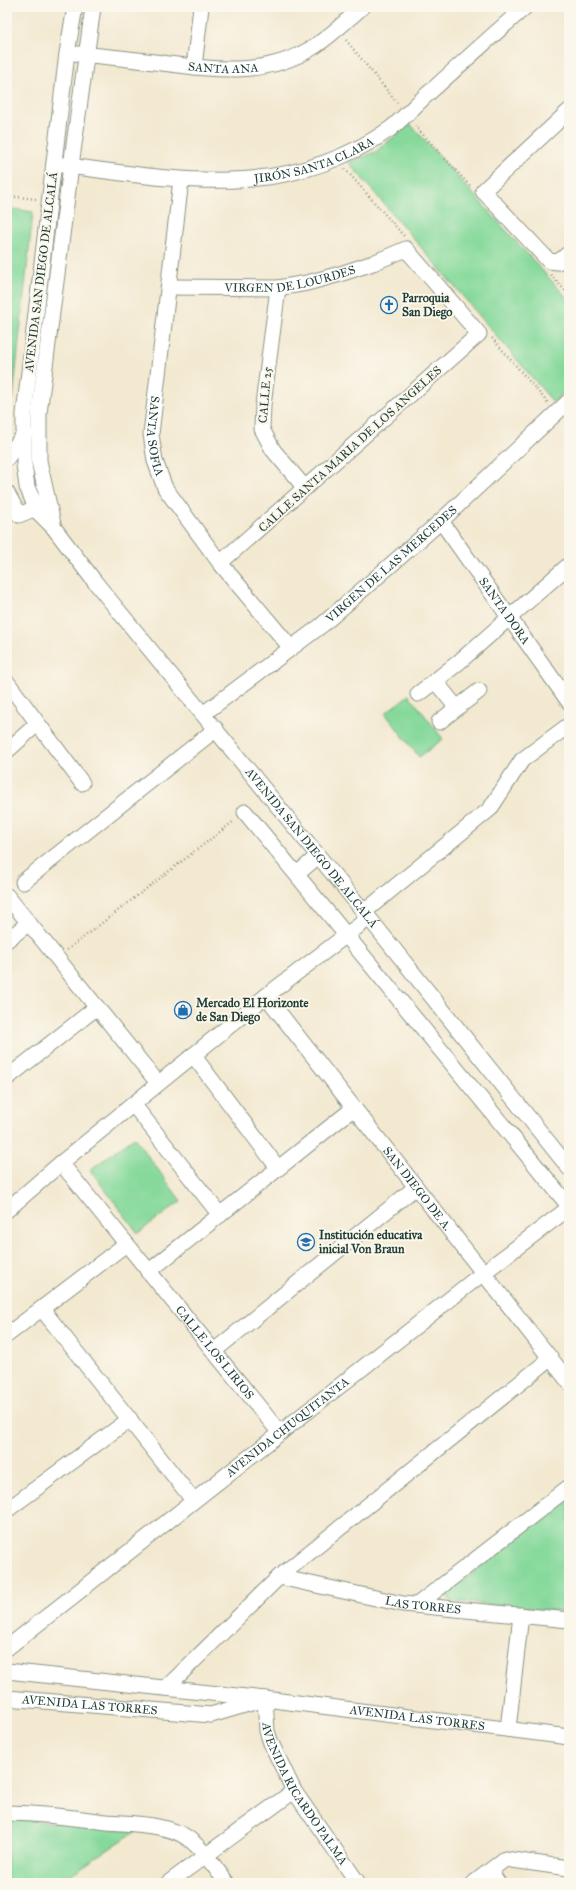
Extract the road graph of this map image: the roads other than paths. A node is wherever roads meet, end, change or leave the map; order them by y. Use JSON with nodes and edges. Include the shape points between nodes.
{"nodes":[{"id":1,"x":75,"y":7,"type":"edge"},
{"id":2,"x":93,"y":7,"type":"edge"},
{"id":3,"x":201,"y":7,"type":"edge"},
{"id":4,"x":362,"y":7,"type":"edge"},
{"id":5,"x":525,"y":7,"type":"edge"},
{"id":6,"x":67,"y":53,"type":"junction"},
{"id":7,"x":87,"y":55,"type":"junction"},
{"id":8,"x":194,"y":67,"type":"junction"},
{"id":9,"x":569,"y":112,"type":"edge"},
{"id":10,"x":54,"y":164,"type":"junction"},
{"id":11,"x":70,"y":166,"type":"junction"},
{"id":12,"x":181,"y":180,"type":"junction"},
{"id":13,"x":558,"y":262,"type":"edge"},
{"id":14,"x":169,"y":287,"type":"junction"},
{"id":15,"x":278,"y":288,"type":"junction"},
{"id":16,"x":479,"y":334,"type":"joint"},
{"id":17,"x":569,"y":401,"type":"edge"},
{"id":18,"x":39,"y":413,"type":"junction"},
{"id":19,"x":23,"y":435,"type":"junction"},
{"id":20,"x":7,"y":458,"type":"edge"},
{"id":21,"x":25,"y":476,"type":"junction"},
{"id":22,"x":7,"y":487,"type":"edge"},
{"id":23,"x":305,"y":488,"type":"junction"},
{"id":24,"x":7,"y":493,"type":"edge"},
{"id":25,"x":36,"y":508,"type":"junction"},
{"id":26,"x":441,"y":521,"type":"junction"},
{"id":27,"x":54,"y":528,"type":"junction"},
{"id":28,"x":220,"y":563,"type":"junction"},
{"id":29,"x":569,"y":565,"type":"edge"},
{"id":30,"x":509,"y":618,"type":"junction"},
{"id":31,"x":291,"y":648,"type":"junction"},
{"id":32,"x":435,"y":681,"type":"junction"},
{"id":33,"x":7,"y":682,"type":"edge"},
{"id":34,"x":479,"y":691,"type":"dead end"},
{"id":35,"x":418,"y":694,"type":"dead end"},
{"id":36,"x":569,"y":702,"type":"edge"},
{"id":37,"x":457,"y":708,"type":"junction"},
{"id":38,"x":203,"y":714,"type":"junction"},
{"id":39,"x":439,"y":722,"type":"dead end"},
{"id":40,"x":37,"y":724,"type":"junction"},
{"id":41,"x":569,"y":725,"type":"edge"},
{"id":42,"x":216,"y":729,"type":"junction"},
{"id":43,"x":7,"y":751,"type":"edge"},
{"id":44,"x":82,"y":783,"type":"dead end"},
{"id":45,"x":246,"y":812,"type":"road end"},
{"id":46,"x":318,"y":856,"type":"junction"},
{"id":47,"x":297,"y":874,"type":"junction"},
{"id":48,"x":23,"y":882,"type":"dead end"},
{"id":49,"x":7,"y":896,"type":"edge"},
{"id":50,"x":367,"y":915,"type":"junction"},
{"id":51,"x":29,"y":923,"type":"junction"},
{"id":52,"x":347,"y":934,"type":"junction"},
{"id":53,"x":7,"y":940,"type":"edge"},
{"id":54,"x":266,"y":996,"type":"junction"},
{"id":55,"x":97,"y":1007,"type":"junction"},
{"id":56,"x":193,"y":1055,"type":"junction"},
{"id":57,"x":7,"y":1078,"type":"edge"},
{"id":58,"x":158,"y":1083,"type":"junction"},
{"id":59,"x":133,"y":1104,"type":"junction"},
{"id":60,"x":354,"y":1108,"type":"junction"},
{"id":61,"x":61,"y":1163,"type":"junction"},
{"id":62,"x":278,"y":1168,"type":"junction"},
{"id":63,"x":569,"y":1168,"type":"edge"},
{"id":64,"x":416,"y":1187,"type":"junction"},
{"id":65,"x":569,"y":1207,"type":"edge"},
{"id":66,"x":7,"y":1210,"type":"edge"},
{"id":67,"x":220,"y":1215,"type":"junction"},
{"id":68,"x":126,"y":1244,"type":"junction"},
{"id":69,"x":148,"y":1272,"type":"junction"},
{"id":70,"x":483,"y":1273,"type":"junction"},
{"id":71,"x":42,"y":1309,"type":"junction"},
{"id":72,"x":7,"y":1335,"type":"edge"},
{"id":73,"x":214,"y":1351,"type":"junction"},
{"id":74,"x":551,"y":1358,"type":"junction"},
{"id":75,"x":569,"y":1382,"type":"edge"},
{"id":76,"x":130,"y":1419,"type":"junction"},
{"id":77,"x":280,"y":1433,"type":"junction"},
{"id":78,"x":569,"y":1487,"type":"edge"},
{"id":79,"x":193,"y":1500,"type":"junction"},
{"id":80,"x":7,"y":1510,"type":"edge"},
{"id":81,"x":279,"y":1577,"type":"junction"},
{"id":82,"x":417,"y":1605,"type":"junction"},
{"id":83,"x":521,"y":1615,"type":"junction"},
{"id":84,"x":569,"y":1620,"type":"edge"},
{"id":85,"x":7,"y":1648,"type":"edge"},
{"id":86,"x":7,"y":1671,"type":"edge"},
{"id":87,"x":166,"y":1688,"type":"junction"},
{"id":88,"x":7,"y":1698,"type":"edge"},
{"id":89,"x":265,"y":1699,"type":"junction"},
{"id":90,"x":508,"y":1729,"type":"junction"},
{"id":91,"x":569,"y":1737,"type":"edge"},
{"id":92,"x":294,"y":1791,"type":"junction"},
{"id":93,"x":7,"y":1813,"type":"edge"},
{"id":94,"x":206,"y":1856,"type":"junction"},
{"id":95,"x":569,"y":1868,"type":"edge"},
{"id":96,"x":494,"y":1877,"type":"edge"},
{"id":97,"x":168,"y":1883,"type":"edge"},
{"id":98,"x":227,"y":1883,"type":"edge"},
{"id":99,"x":358,"y":1883,"type":"edge"},
{"id":100,"x":474,"y":1883,"type":"edge"}],
"edges":[{"from":1,"to":6,"type":"street","name":"AVENIDA SAN DIEGO DE ALCALÁ"},
{"from":2,"to":7,"type":"street","name":"AVENIDA SAN DIEGO DE ALCALÁ"},
{"from":3,"to":8,"type":"street"},
{"from":4,"to":8,"type":"street","name":"SANTA ANA","via":[[314,46],[294,57],[272,64],[231,70]]},
{"from":5,"to":12,"type":"street","name":"JIRÓN SANTA CLARA","via":[[391,128],[354,150],[308,169],[258,180]]},
{"from":6,"to":7,"type":"street","name":"SANTA ANA"},
{"from":6,"to":10,"type":"street","name":"AVENIDA SAN DIEGO DE ALCALÁ"},
{"from":7,"to":8,"type":"street","name":"SANTA ANA"},
{"from":7,"to":11,"type":"street","name":"AVENIDA SAN DIEGO DE ALCALÁ"},
{"from":9,"to":13,"type":"street","via":[[478,191],[549,261]]},
{"from":10,"to":11,"type":"street","name":"JIRÓN SANTA CLARA"},
{"from":10,"to":19,"type":"street","name":"AVENIDA SAN DIEGO DE ALCALÁ"},
{"from":11,"to":12,"type":"street","name":"JIRÓN SANTA CLARA"},
{"from":11,"to":18,"type":"street","name":"AVENIDA SAN DIEGO DE ALCALÁ"},
{"from":12,"to":14,"type":"street","name":"SANTA SOFIA"},
{"from":14,"to":15,"type":"street","name":"VIRGEN DE LOURDES"},
{"from":14,"to":28,"type":"street","name":"SANTA SOFIA","via":[[151,434],[155,461],[165,488]]},
{"from":15,"to":16,"type":"street","name":"VIRGEN DE LOURDES","via":[[340,274],[406,249]]},
{"from":15,"to":23,"type":"street","name":"CALLE 25","via":[[262,430],[273,450]]},
{"from":16,"to":23,"type":"street","name":"CALLE SANTA MARIA DE LOS ANGELES"},
{"from":17,"to":26,"type":"street","name":"VIRGEN DE LAS MERCEDES"},
{"from":18,"to":19,"type":"street"},
{"from":18,"to":27,"type":"street","name":"AVENIDA SAN DIEGO DE ALCALÁ","via":[[40,461]]},
{"from":19,"to":20,"type":"street"},
{"from":19,"to":21,"type":"street","name":"AVENIDA SAN DIEGO DE ALCALÁ"},
{"from":21,"to":22,"type":"street"},
{"from":21,"to":25,"type":"street","name":"AVENIDA SAN DIEGO DE ALCALÁ"},
{"from":23,"to":28,"type":"street","name":"CALLE SANTA MARIA DE LOS ANGELES"},
{"from":24,"to":25,"type":"street","via":[[19,515]]},
{"from":25,"to":27,"type":"street","name":"AVENIDA SAN DIEGO DE ALCALÁ"},
{"from":26,"to":30,"type":"street","name":"SANTA DORA"},
{"from":26,"to":31,"type":"street","name":"VIRGEN DE LAS MERCEDES","via":[[322,625]]},
{"from":27,"to":38,"type":"street","name":"AVENIDA SAN DIEGO DE ALCALÁ"},
{"from":28,"to":31,"type":"street","name":"SANTA SOFIA"},
{"from":29,"to":30,"type":"street"},
{"from":30,"to":32,"type":"street"},
{"from":30,"to":36,"type":"street","name":"SANTA DORA"},
{"from":31,"to":38,"type":"street","name":"VIRGEN DE LAS MERCEDES"},
{"from":32,"to":35,"type":"street"},
{"from":32,"to":37,"type":"street"},
{"from":33,"to":40,"type":"street"},
{"from":34,"to":37,"type":"street"},
{"from":37,"to":39,"type":"street"},
{"from":38,"to":42,"type":"street","name":"AVENIDA SAN DIEGO DE ALCALÁ"},
{"from":40,"to":43,"type":"street"},
{"from":40,"to":44,"type":"street"},
{"from":41,"to":50,"type":"street","via":[[522,760],[490,810]]},
{"from":42,"to":46,"type":"street","name":"AVENIDA SAN DIEGO DE ALCALÁ"},
{"from":42,"to":48,"type":"street"},
{"from":45,"to":47,"type":"street"},
{"from":46,"to":47,"type":"street"},
{"from":46,"to":50,"type":"street","name":"AVENIDA SAN DIEGO DE ALCALÁ"},
{"from":47,"to":52,"type":"street"},
{"from":49,"to":51,"type":"street"},
{"from":50,"to":52,"type":"street"},
{"from":50,"to":63,"type":"street","name":"AVENIDA SAN DIEGO DE ALCALÁ"},
{"from":51,"to":53,"type":"street"},
{"from":51,"to":55,"type":"street"},
{"from":52,"to":54,"type":"street"},
{"from":52,"to":65,"type":"street"},
{"from":54,"to":56,"type":"street"},
{"from":54,"to":60,"type":"street","name":"SAN DIEGO DE A."},
{"from":55,"to":57,"type":"street"},
{"from":55,"to":58,"type":"street"},
{"from":56,"to":58,"type":"street"},
{"from":56,"to":62,"type":"street"},
{"from":58,"to":59,"type":"street"},
{"from":59,"to":61,"type":"street"},
{"from":59,"to":67,"type":"street"},
{"from":60,"to":62,"type":"street"},
{"from":60,"to":64,"type":"street","name":"SAN DIEGO DE A."},
{"from":61,"to":66,"type":"street"},
{"from":61,"to":68,"type":"street","name":"CALLE LOS LIRIOS"},
{"from":62,"to":67,"type":"street"},
{"from":64,"to":70,"type":"street","name":"SAN DIEGO DE A."},
{"from":64,"to":73,"type":"street"},
{"from":65,"to":70,"type":"street","name":"AVENIDA CHUQUITANTA"},
{"from":67,"to":69,"type":"street"},
{"from":68,"to":69,"type":"street","name":"CALLE LOS LIRIOS"},
{"from":68,"to":71,"type":"street"},
{"from":69,"to":73,"type":"street","name":"CALLE LOS LIRIOS"},
{"from":70,"to":74,"type":"street","name":"SAN DIEGO DE A."},
{"from":70,"to":77,"type":"street","name":"AVENIDA CHUQUITANTA"},
{"from":71,"to":72,"type":"street"},
{"from":71,"to":76,"type":"street"},
{"from":73,"to":77,"type":"street","name":"CALLE LOS LIRIOS"},
{"from":74,"to":75,"type":"street","name":"SAN DIEGO DE A."},
{"from":74,"to":81,"type":"street"},
{"from":76,"to":79,"type":"street"},
{"from":76,"to":80,"type":"street"},
{"from":77,"to":79,"type":"street","name":"AVENIDA CHUQUITANTA"},
{"from":78,"to":82,"type":"street"},
{"from":79,"to":85,"type":"street","name":"AVENIDA CHUQUITANTA"},
{"from":81,"to":82,"type":"street","name":"LAS TORRES","via":[[402,1604]]},
{"from":81,"to":87,"type":"street"},
{"from":82,"to":83,"type":"street","name":"LAS TORRES"},
{"from":83,"to":84,"type":"street","name":"LAS TORRES"},
{"from":83,"to":90,"type":"street"},
{"from":86,"to":87,"type":"street","name":"AVENIDA LAS TORRES"},
{"from":87,"to":89,"type":"street","name":"AVENIDA LAS TORRES"},
{"from":88,"to":89,"type":"street","name":"AVENIDA LAS TORRES","via":[[212,1715]]},
{"from":89,"to":90,"type":"street","name":"AVENIDA LAS TORRES"},
{"from":89,"to":92,"type":"street","name":"AVENIDA RICARDO PALMA","via":[[267,1731]]},
{"from":90,"to":91,"type":"street","name":"AVENIDA LAS TORRES"},
{"from":92,"to":94,"type":"street"},
{"from":92,"to":99,"type":"street","name":"AVENIDA RICARDO PALMA"},
{"from":93,"to":94,"type":"street","via":[[36,1813],[154,1827],[189,1839]]},
{"from":94,"to":97,"type":"street"},
{"from":94,"to":98,"type":"street"},
{"from":95,"to":96,"type":"street","via":[[505,1860]]},
{"from":96,"to":100,"type":"street"}]}
